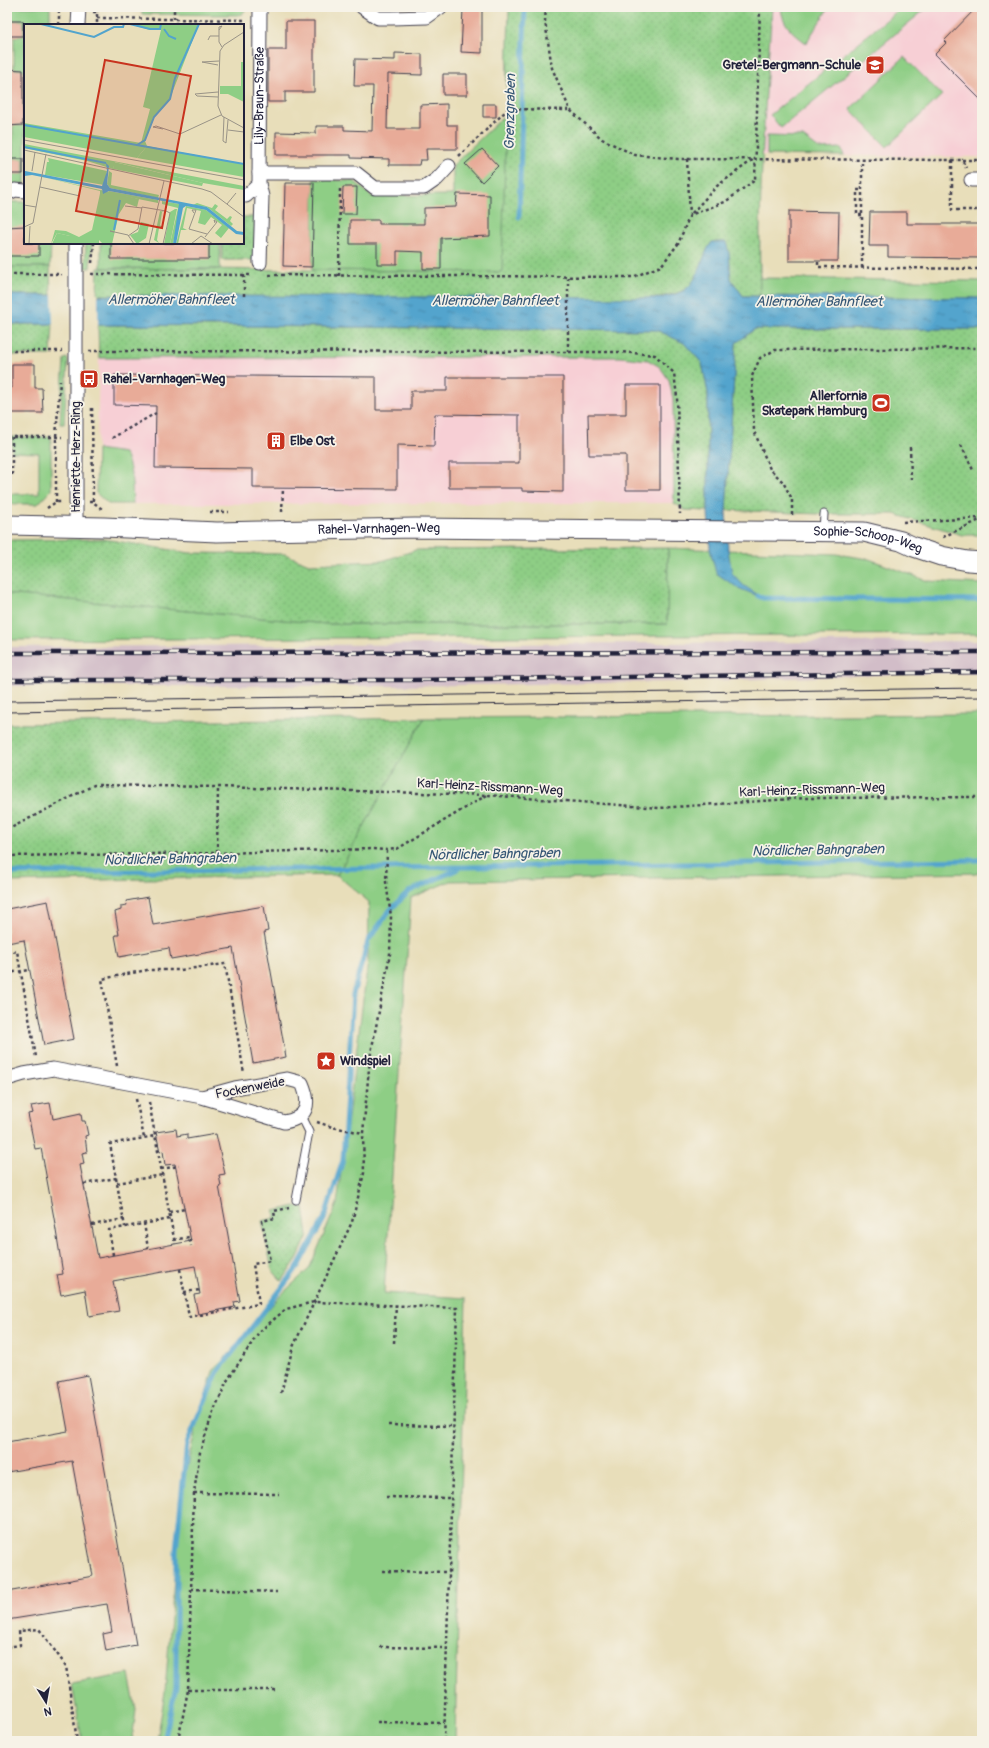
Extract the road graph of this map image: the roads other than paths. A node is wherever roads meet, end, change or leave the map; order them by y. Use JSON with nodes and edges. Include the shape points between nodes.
{"nodes":[{"id":1,"x":79,"y":7,"type":"edge"},
{"id":2,"x":362,"y":7,"type":"edge"},
{"id":3,"x":441,"y":7,"type":"edge"},
{"id":4,"x":260,"y":13,"type":"edge"},
{"id":5,"x":78,"y":24,"type":"edge"},
{"id":6,"x":449,"y":166,"type":"road end"},
{"id":7,"x":260,"y":184,"type":"junction"},
{"id":8,"x":24,"y":191,"type":"edge"},
{"id":9,"x":7,"y":194,"type":"edge"},
{"id":10,"x":245,"y":196,"type":"edge"},
{"id":11,"x":76,"y":244,"type":"edge"},
{"id":12,"x":260,"y":269,"type":"road end"},
{"id":13,"x":7,"y":525,"type":"edge"},
{"id":14,"x":76,"y":526,"type":"junction"},
{"id":15,"x":751,"y":530,"type":"joint"},
{"id":16,"x":982,"y":562,"type":"edge"},
{"id":17,"x":7,"y":1079,"type":"edge"},
{"id":18,"x":202,"y":1097,"type":"junction"},
{"id":19,"x":301,"y":1116,"type":"junction"},
{"id":20,"x":296,"y":1200,"type":"road end"}],
"edges":[{"from":1,"to":5,"type":"street"},
{"from":2,"to":3,"type":"street","via":[[378,18],[427,17]]},
{"from":4,"to":7,"type":"street","name":"Lily-Braun-Straße"},
{"from":6,"to":7,"type":"street","via":[[424,188],[375,188],[356,173]]},
{"from":7,"to":10,"type":"street"},
{"from":7,"to":12,"type":"street","name":"Lily-Braun-Straße"},
{"from":8,"to":9,"type":"street","via":[[15,190]]},
{"from":11,"to":14,"type":"street","name":"Henriette-Herz-Ring"},
{"from":13,"to":14,"type":"street","name":"Rahel-Varnhagen-Weg"},
{"from":14,"to":15,"type":"street","name":"Rahel-Varnhagen-Weg","via":[[217,532],[415,528]]},
{"from":15,"to":16,"type":"street","name":"Sophie-Schoop-Weg","via":[[792,531],[823,523],[901,541],[941,556],[968,562]]},
{"from":17,"to":18,"type":"street","name":"Fockenweide","via":[[54,1069]]},
{"from":18,"to":19,"type":"street","name":"Fockenweide","via":[[284,1122]]},
{"from":18,"to":19,"type":"street","name":"Fockenweide","via":[[287,1079],[302,1083],[308,1096]]},
{"from":19,"to":20,"type":"lane","via":[[309,1132]]}]}
